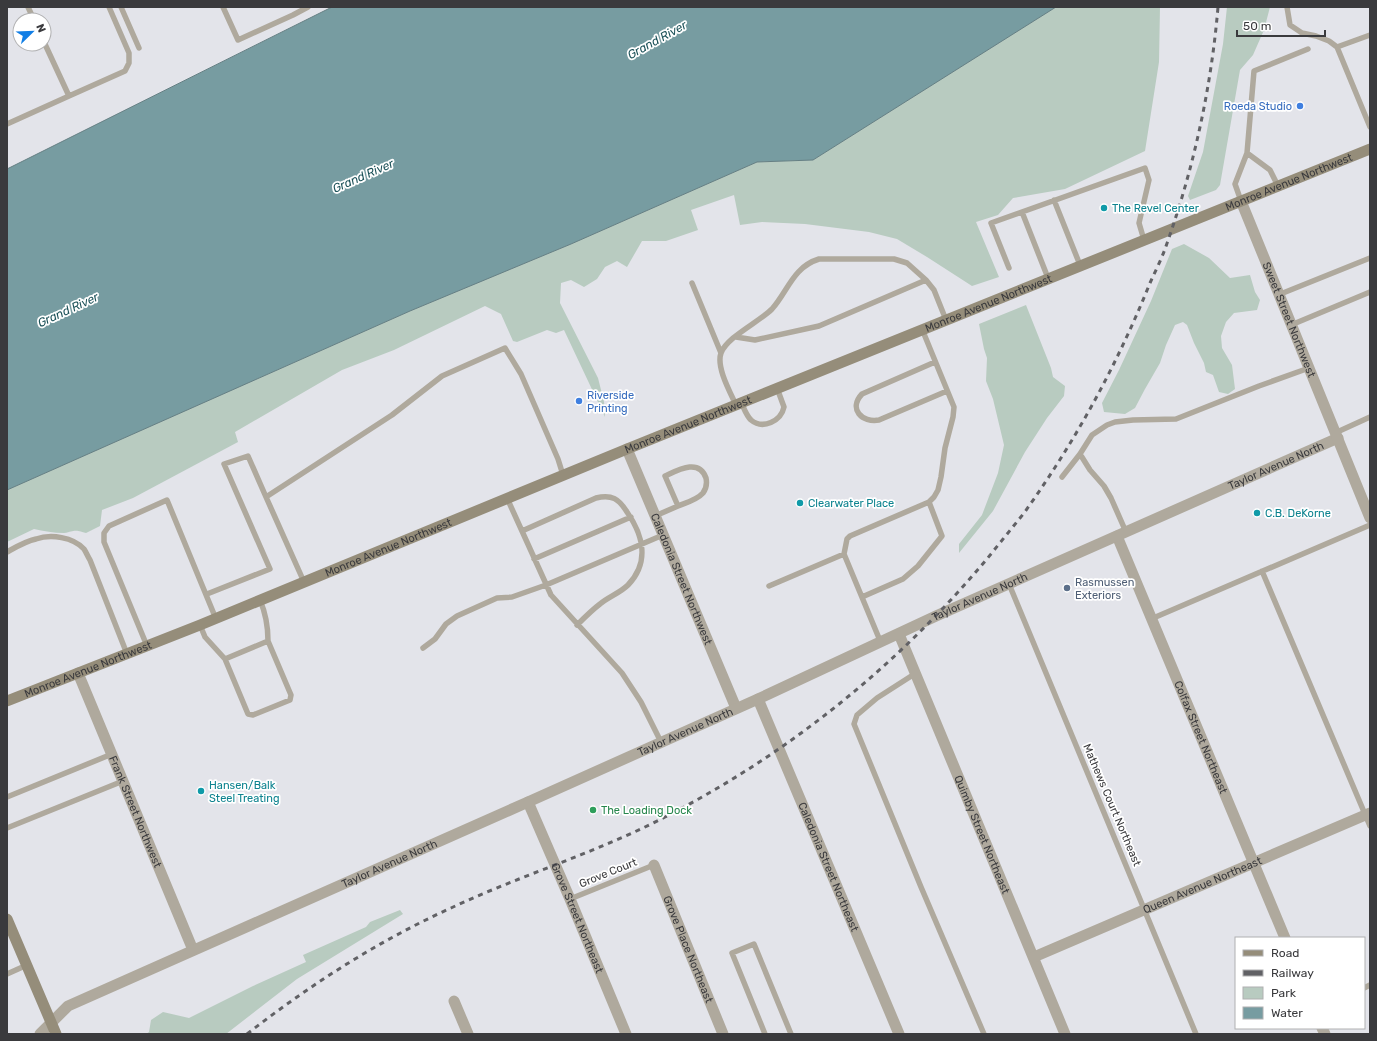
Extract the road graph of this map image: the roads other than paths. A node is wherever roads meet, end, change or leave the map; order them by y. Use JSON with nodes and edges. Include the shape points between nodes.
{"nodes":[{"id":1,"x":109,"y":7,"type":"edge"},
{"id":2,"x":121,"y":7,"type":"edge"},
{"id":3,"x":223,"y":7,"type":"edge"},
{"id":4,"x":308,"y":7,"type":"edge"},
{"id":5,"x":1287,"y":7,"type":"edge"},
{"id":6,"x":1370,"y":35,"type":"edge"},
{"id":7,"x":1337,"y":47,"type":"junction"},
{"id":8,"x":139,"y":48,"type":"dead end"},
{"id":9,"x":1308,"y":49,"type":"dead end"},
{"id":10,"x":49,"y":52,"type":"edge"},
{"id":11,"x":69,"y":96,"type":"junction"},
{"id":12,"x":7,"y":124,"type":"edge"},
{"id":13,"x":1370,"y":127,"type":"edge"},
{"id":14,"x":1370,"y":149,"type":"edge"},
{"id":15,"x":1246,"y":153,"type":"junction"},
{"id":16,"x":1278,"y":186,"type":"junction"},
{"id":17,"x":1054,"y":200,"type":"junction"},
{"id":18,"x":1240,"y":201,"type":"junction"},
{"id":19,"x":1022,"y":212,"type":"junction"},
{"id":20,"x":1144,"y":240,"type":"junction"},
{"id":21,"x":1370,"y":258,"type":"edge"},
{"id":22,"x":1080,"y":266,"type":"junction"},
{"id":23,"x":1009,"y":268,"type":"dead end"},
{"id":24,"x":1048,"y":278,"type":"junction"},
{"id":25,"x":926,"y":280,"type":"junction"},
{"id":26,"x":692,"y":283,"type":"dead end"},
{"id":27,"x":1370,"y":292,"type":"edge"},
{"id":28,"x":1278,"y":295,"type":"junction"},
{"id":29,"x":946,"y":320,"type":"junction"},
{"id":30,"x":1290,"y":325,"type":"junction"},
{"id":31,"x":922,"y":329,"type":"junction"},
{"id":32,"x":736,"y":337,"type":"junction"},
{"id":33,"x":721,"y":353,"type":"junction"},
{"id":34,"x":935,"y":362,"type":"junction"},
{"id":35,"x":1309,"y":368,"type":"junction"},
{"id":36,"x":777,"y":388,"type":"junction"},
{"id":37,"x":947,"y":391,"type":"junction"},
{"id":38,"x":738,"y":404,"type":"junction"},
{"id":39,"x":1370,"y":417,"type":"edge"},
{"id":40,"x":1337,"y":435,"type":"junction"},
{"id":41,"x":627,"y":449,"type":"junction"},
{"id":42,"x":1080,"y":454,"type":"junction"},
{"id":43,"x":563,"y":475,"type":"junction"},
{"id":44,"x":1062,"y":477,"type":"dead end"},
{"id":45,"x":266,"y":497,"type":"junction"},
{"id":46,"x":507,"y":498,"type":"junction"},
{"id":47,"x":929,"y":502,"type":"junction"},
{"id":48,"x":678,"y":506,"type":"junction"},
{"id":49,"x":655,"y":516,"type":"junction"},
{"id":50,"x":631,"y":517,"type":"junction"},
{"id":51,"x":1370,"y":518,"type":"edge"},
{"id":52,"x":1370,"y":525,"type":"edge"},
{"id":53,"x":522,"y":530,"type":"junction"},
{"id":54,"x":1121,"y":534,"type":"junction"},
{"id":55,"x":663,"y":535,"type":"junction"},
{"id":56,"x":642,"y":544,"type":"junction"},
{"id":57,"x":7,"y":552,"type":"edge"},
{"id":58,"x":844,"y":554,"type":"junction"},
{"id":59,"x":534,"y":559,"type":"junction"},
{"id":60,"x":1262,"y":572,"type":"junction"},
{"id":61,"x":304,"y":582,"type":"junction"},
{"id":62,"x":1009,"y":584,"type":"junction"},
{"id":63,"x":546,"y":585,"type":"junction"},
{"id":64,"x":769,"y":586,"type":"dead end"},
{"id":65,"x":207,"y":594,"type":"junction"},
{"id":66,"x":862,"y":597,"type":"junction"},
{"id":67,"x":260,"y":600,"type":"junction"},
{"id":68,"x":216,"y":618,"type":"junction"},
{"id":69,"x":1151,"y":619,"type":"junction"},
{"id":70,"x":200,"y":625,"type":"junction"},
{"id":71,"x":577,"y":625,"type":"junction"},
{"id":72,"x":899,"y":634,"type":"junction"},
{"id":73,"x":268,"y":641,"type":"junction"},
{"id":74,"x":881,"y":643,"type":"junction"},
{"id":75,"x":147,"y":646,"type":"junction"},
{"id":76,"x":423,"y":648,"type":"dead end"},
{"id":77,"x":127,"y":654,"type":"junction"},
{"id":78,"x":225,"y":659,"type":"junction"},
{"id":79,"x":78,"y":673,"type":"junction"},
{"id":80,"x":916,"y":673,"type":"junction"},
{"id":81,"x":8,"y":699,"type":"edge"},
{"id":82,"x":758,"y":699,"type":"junction"},
{"id":83,"x":736,"y":708,"type":"junction"},
{"id":84,"x":661,"y":742,"type":"junction"},
{"id":85,"x":112,"y":754,"type":"junction"},
{"id":86,"x":123,"y":781,"type":"junction"},
{"id":87,"x":7,"y":797,"type":"edge"},
{"id":88,"x":528,"y":802,"type":"junction"},
{"id":89,"x":1368,"y":814,"type":"edge"},
{"id":90,"x":1370,"y":826,"type":"edge"},
{"id":91,"x":7,"y":828,"type":"edge"},
{"id":92,"x":1253,"y":862,"type":"junction"},
{"id":93,"x":654,"y":865,"type":"joint"},
{"id":94,"x":570,"y":898,"type":"junction"},
{"id":95,"x":1144,"y":909,"type":"junction"},
{"id":96,"x":7,"y":919,"type":"edge"},
{"id":97,"x":1285,"y":937,"type":"edge"},
{"id":98,"x":193,"y":950,"type":"junction"},
{"id":99,"x":1034,"y":957,"type":"junction"},
{"id":100,"x":27,"y":965,"type":"junction"},
{"id":101,"x":7,"y":974,"type":"edge"},
{"id":102,"x":454,"y":1001,"type":"dead end"},
{"id":103,"x":51,"y":1023,"type":"junction"},
{"id":104,"x":40,"y":1034,"type":"edge"},
{"id":105,"x":56,"y":1034,"type":"edge"},
{"id":106,"x":468,"y":1034,"type":"edge"},
{"id":107,"x":626,"y":1034,"type":"edge"},
{"id":108,"x":723,"y":1034,"type":"edge"},
{"id":109,"x":765,"y":1034,"type":"edge"},
{"id":110,"x":791,"y":1034,"type":"edge"},
{"id":111,"x":899,"y":1034,"type":"edge"},
{"id":112,"x":984,"y":1034,"type":"edge"},
{"id":113,"x":1065,"y":1034,"type":"edge"},
{"id":114,"x":1196,"y":1034,"type":"edge"}],
"edges":[{"from":1,"to":11,"type":"lane","via":[[129,53],[129,63],[125,71]]},
{"from":2,"to":8,"type":"lane"},
{"from":3,"to":4,"type":"lane","via":[[238,40]]},
{"from":5,"to":7,"type":"lane","via":[[1290,25],[1302,33],[1329,41]]},
{"from":6,"to":7,"type":"lane"},
{"from":7,"to":13,"type":"lane"},
{"from":9,"to":15,"type":"lane","via":[[1254,71]]},
{"from":10,"to":11,"type":"lane"},
{"from":11,"to":12,"type":"lane"},
{"from":14,"to":16,"type":"main road","name":"Monroe Avenue Northwest"},
{"from":15,"to":16,"type":"lane","via":[[1270,170]]},
{"from":15,"to":18,"type":"lane","via":[[1235,184]]},
{"from":16,"to":18,"type":"main road","name":"Monroe Avenue Northwest"},
{"from":17,"to":19,"type":"lane"},
{"from":17,"to":20,"type":"lane","via":[[1145,168],[1149,180],[1139,223]]},
{"from":17,"to":22,"type":"lane"},
{"from":18,"to":20,"type":"main road","name":"Monroe Avenue Northwest"},
{"from":18,"to":28,"type":"street","name":"Sweet Street Northwest"},
{"from":19,"to":23,"type":"lane","via":[[991,223]]},
{"from":19,"to":24,"type":"lane"},
{"from":20,"to":22,"type":"main road","name":"Monroe Avenue Northwest"},
{"from":21,"to":28,"type":"lane"},
{"from":22,"to":24,"type":"main road","name":"Monroe Avenue Northwest"},
{"from":24,"to":29,"type":"main road","name":"Monroe Avenue Northwest"},
{"from":25,"to":29,"type":"lane","via":[[934,290]]},
{"from":25,"to":32,"type":"lane","via":[[819,326],[755,340]]},
{"from":25,"to":32,"type":"lane","via":[[907,263],[894,259],[819,259],[809,262],[801,268],[772,308]]},
{"from":26,"to":33,"type":"lane"},
{"from":27,"to":30,"type":"lane"},
{"from":28,"to":30,"type":"street","name":"Sweet Street Northwest"},
{"from":29,"to":31,"type":"main road","name":"Monroe Avenue Northwest"},
{"from":30,"to":35,"type":"street","name":"Sweet Street Northwest"},
{"from":31,"to":34,"type":"lane"},
{"from":31,"to":36,"type":"main road","name":"Monroe Avenue Northwest"},
{"from":32,"to":33,"type":"lane"},
{"from":33,"to":38,"type":"lane","via":[[720,367]]},
{"from":34,"to":37,"type":"lane"},
{"from":34,"to":37,"type":"lane","via":[[862,394],[857,404],[859,414],[868,420],[879,420]]},
{"from":35,"to":40,"type":"street","name":"Sweet Street Northwest"},
{"from":35,"to":42,"type":"lane","via":[[1176,419],[1133,420],[1107,425],[1092,435]]},
{"from":36,"to":38,"type":"main road","name":"Monroe Avenue Northwest"},
{"from":36,"to":38,"type":"lane","via":[[784,407],[780,416],[772,422],[762,424],[751,420]]},
{"from":37,"to":47,"type":"lane","via":[[954,407],[953,417],[940,484]]},
{"from":38,"to":41,"type":"main road","name":"Monroe Avenue Northwest"},
{"from":39,"to":40,"type":"lane"},
{"from":40,"to":51,"type":"street","name":"Sweet Street Northwest"},
{"from":40,"to":54,"type":"street","name":"Taylor Avenue North"},
{"from":41,"to":43,"type":"main road","name":"Monroe Avenue Northwest"},
{"from":41,"to":49,"type":"street","name":"Caledonia Street Northwest"},
{"from":42,"to":44,"type":"lane"},
{"from":42,"to":54,"type":"lane","via":[[1111,498]]},
{"from":43,"to":45,"type":"lane","via":[[521,374],[505,348],[442,376],[392,415]]},
{"from":43,"to":46,"type":"main road","name":"Monroe Avenue Northwest"},
{"from":45,"to":61,"type":"lane"},
{"from":45,"to":65,"type":"lane","via":[[248,456],[224,464],[270,569]]},
{"from":46,"to":53,"type":"lane"},
{"from":46,"to":61,"type":"main road","name":"Monroe Avenue Northwest"},
{"from":47,"to":58,"type":"lane","via":[[850,536]]},
{"from":47,"to":66,"type":"lane","via":[[942,536],[918,566],[903,579]]},
{"from":48,"to":48,"type":"lane","via":[[699,496],[705,489],[706,479],[695,467],[686,467],[665,476]]},
{"from":48,"to":49,"type":"lane"},
{"from":49,"to":55,"type":"street","name":"Caledonia Street Northwest"},
{"from":50,"to":53,"type":"lane","via":[[622,503],[606,496]]},
{"from":50,"to":56,"type":"lane"},
{"from":50,"to":59,"type":"lane"},
{"from":52,"to":60,"type":"lane"},
{"from":53,"to":59,"type":"lane"},
{"from":54,"to":62,"type":"street","name":"Taylor Avenue North"},
{"from":54,"to":69,"type":"street","name":"Colfax Street Northeast"},
{"from":55,"to":56,"type":"lane"},
{"from":55,"to":83,"type":"street","name":"Caledonia Street Northwest"},
{"from":56,"to":63,"type":"lane"},
{"from":56,"to":71,"type":"lane","via":[[643,556],[635,577],[627,586],[600,603]]},
{"from":57,"to":77,"type":"lane","via":[[35,539],[48,537],[63,538],[84,549]]},
{"from":58,"to":64,"type":"lane"},
{"from":58,"to":66,"type":"lane"},
{"from":59,"to":63,"type":"lane"},
{"from":60,"to":69,"type":"lane"},
{"from":60,"to":89,"type":"lane"},
{"from":61,"to":67,"type":"main road","name":"Monroe Avenue Northwest"},
{"from":62,"to":72,"type":"street","name":"Taylor Avenue North"},
{"from":62,"to":95,"type":"lane","name":"Mathews Court Northeast"},
{"from":63,"to":71,"type":"lane","via":[[554,600]]},
{"from":63,"to":76,"type":"lane","via":[[512,597],[497,598],[457,616]]},
{"from":65,"to":68,"type":"lane"},
{"from":65,"to":75,"type":"lane","via":[[167,500],[109,526],[104,533],[104,542]]},
{"from":66,"to":74,"type":"lane"},
{"from":67,"to":68,"type":"main road","name":"Monroe Avenue Northwest"},
{"from":67,"to":73,"type":"lane","via":[[266,613]]},
{"from":68,"to":70,"type":"main road","name":"Monroe Avenue Northwest"},
{"from":69,"to":92,"type":"street","name":"Colfax Street Northeast"},
{"from":70,"to":75,"type":"main road","name":"Monroe Avenue Northwest"},
{"from":70,"to":78,"type":"lane","via":[[205,637]]},
{"from":71,"to":84,"type":"lane","via":[[633,688]]},
{"from":72,"to":74,"type":"street","name":"Taylor Avenue North"},
{"from":72,"to":80,"type":"street","name":"Quimby Street Northeast"},
{"from":73,"to":78,"type":"lane"},
{"from":73,"to":78,"type":"lane","via":[[291,694],[290,700],[253,716],[248,714]]},
{"from":74,"to":82,"type":"street","name":"Taylor Avenue North"},
{"from":75,"to":77,"type":"main road","name":"Monroe Avenue Northwest"},
{"from":77,"to":79,"type":"main road","name":"Monroe Avenue Northwest"},
{"from":79,"to":81,"type":"main road","name":"Monroe Avenue Northwest"},
{"from":79,"to":85,"type":"street","name":"Frank Street Northwest"},
{"from":80,"to":99,"type":"street","name":"Quimby Street Northeast"},
{"from":80,"to":112,"type":"lane","via":[[876,698],[857,714],[854,724]]},
{"from":82,"to":83,"type":"street","name":"Taylor Avenue North"},
{"from":82,"to":111,"type":"street","name":"Caledonia Street Northeast"},
{"from":83,"to":84,"type":"street","name":"Taylor Avenue North"},
{"from":84,"to":88,"type":"street","name":"Taylor Avenue North"},
{"from":85,"to":86,"type":"street","name":"Frank Street Northwest"},
{"from":85,"to":87,"type":"lane"},
{"from":86,"to":91,"type":"lane"},
{"from":86,"to":98,"type":"street","name":"Frank Street Northwest"},
{"from":88,"to":94,"type":"street","name":"Grove Street Northeast"},
{"from":88,"to":98,"type":"street","name":"Taylor Avenue North"},
{"from":89,"to":90,"type":"lane"},
{"from":89,"to":92,"type":"street","name":"Queen Avenue Northeast"},
{"from":92,"to":95,"type":"street","name":"Queen Avenue Northeast"},
{"from":92,"to":97,"type":"street","name":"Colfax Street Northeast"},
{"from":93,"to":94,"type":"lane","name":"Grove Court"},
{"from":93,"to":108,"type":"street","name":"Grove Place Northeast"},
{"from":94,"to":107,"type":"street","name":"Grove Street Northeast"},
{"from":95,"to":99,"type":"street","name":"Queen Avenue Northeast"},
{"from":95,"to":114,"type":"lane","name":"Mathews Court Northeast"},
{"from":96,"to":100,"type":"main road"},
{"from":98,"to":103,"type":"street","name":"Taylor Avenue North","via":[[68,1006]]},
{"from":99,"to":113,"type":"street","name":"Quimby Street Northeast"},
{"from":100,"to":101,"type":"lane"},
{"from":100,"to":103,"type":"main road"},
{"from":102,"to":106,"type":"street"},
{"from":103,"to":104,"type":"street","name":"Taylor Avenue North"},
{"from":103,"to":105,"type":"main road"},
{"from":109,"to":110,"type":"lane","via":[[732,953],[754,944]]}]}
